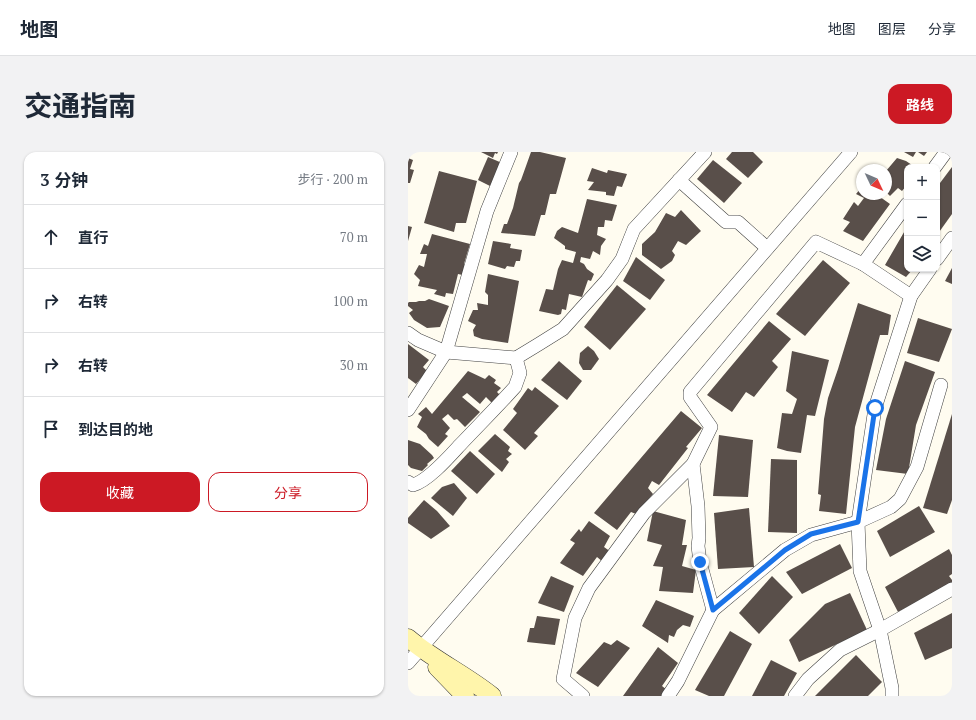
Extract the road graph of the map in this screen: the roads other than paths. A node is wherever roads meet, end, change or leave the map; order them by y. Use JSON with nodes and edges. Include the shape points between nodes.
{"nodes":[{"id":1,"x":511,"y":152,"type":"edge"},
{"id":2,"x":705,"y":152,"type":"edge"},
{"id":3,"x":851,"y":152,"type":"edge"},
{"id":4,"x":946,"y":152,"type":"edge"},
{"id":5,"x":936,"y":164,"type":"edge"},
{"id":6,"x":679,"y":180,"type":"junction"},
{"id":7,"x":904,"y":208,"type":"edge"},
{"id":8,"x":952,"y":238,"type":"edge"},
{"id":9,"x":767,"y":248,"type":"junction"},
{"id":10,"x":940,"y":255,"type":"edge"},
{"id":11,"x":863,"y":264,"type":"junction"},
{"id":12,"x":928,"y":272,"type":"edge"},
{"id":13,"x":911,"y":296,"type":"junction"},
{"id":14,"x":408,"y":333,"type":"edge"},
{"id":15,"x":446,"y":352,"type":"junction"},
{"id":16,"x":516,"y":358,"type":"junction"},
{"id":17,"x":941,"y":384,"type":"dead end"},
{"id":18,"x":408,"y":410,"type":"edge"},
{"id":19,"x":693,"y":464,"type":"junction"},
{"id":20,"x":408,"y":482,"type":"edge"},
{"id":21,"x":858,"y":522,"type":"junction"},
{"id":22,"x":952,"y":589,"type":"edge"},
{"id":23,"x":713,"y":610,"type":"junction"},
{"id":24,"x":880,"y":630,"type":"junction"},
{"id":25,"x":414,"y":643,"type":"edge"},
{"id":26,"x":408,"y":664,"type":"edge"},
{"id":27,"x":465,"y":696,"type":"edge"},
{"id":28,"x":492,"y":696,"type":"edge"},
{"id":29,"x":584,"y":696,"type":"edge"},
{"id":30,"x":668,"y":696,"type":"edge"},
{"id":31,"x":796,"y":696,"type":"edge"},
{"id":32,"x":891,"y":696,"type":"edge"}],
"edges":[{"from":1,"to":15,"type":"street","via":[[487,211]]},
{"from":2,"to":6,"type":"street"},
{"from":3,"to":9,"type":"street"},
{"from":4,"to":5,"type":"street"},
{"from":6,"to":9,"type":"street","via":[[726,222],[738,222]]},
{"from":6,"to":16,"type":"street","via":[[634,229],[622,259],[607,280],[563,329]]},
{"from":7,"to":11,"type":"street"},
{"from":8,"to":10,"type":"street"},
{"from":9,"to":25,"type":"street"},
{"from":11,"to":13,"type":"street"},
{"from":11,"to":19,"type":"street","via":[[816,242],[690,392],[690,397],[711,427]]},
{"from":12,"to":13,"type":"street"},
{"from":13,"to":21,"type":"street","via":[[875,408]]},
{"from":14,"to":15,"type":"street"},
{"from":15,"to":16,"type":"street"},
{"from":15,"to":18,"type":"street"},
{"from":16,"to":20,"type":"street","via":[[520,373],[515,387],[429,476],[414,485]]},
{"from":17,"to":21,"type":"street","via":[[917,468],[900,500],[891,507]]},
{"from":19,"to":23,"type":"street","via":[[700,562]]},
{"from":19,"to":29,"type":"street","via":[[644,513],[589,588],[575,618],[563,679]]},
{"from":21,"to":23,"type":"street","via":[[811,534],[791,546]]},
{"from":21,"to":24,"type":"street","via":[[860,571]]},
{"from":22,"to":24,"type":"street"},
{"from":23,"to":30,"type":"street"},
{"from":24,"to":31,"type":"street","via":[[840,650],[808,679]]},
{"from":24,"to":32,"type":"street","via":[[892,688]]},
{"from":25,"to":26,"type":"street"},
{"from":25,"to":27,"type":"street"},
{"from":25,"to":28,"type":"street"}]}
